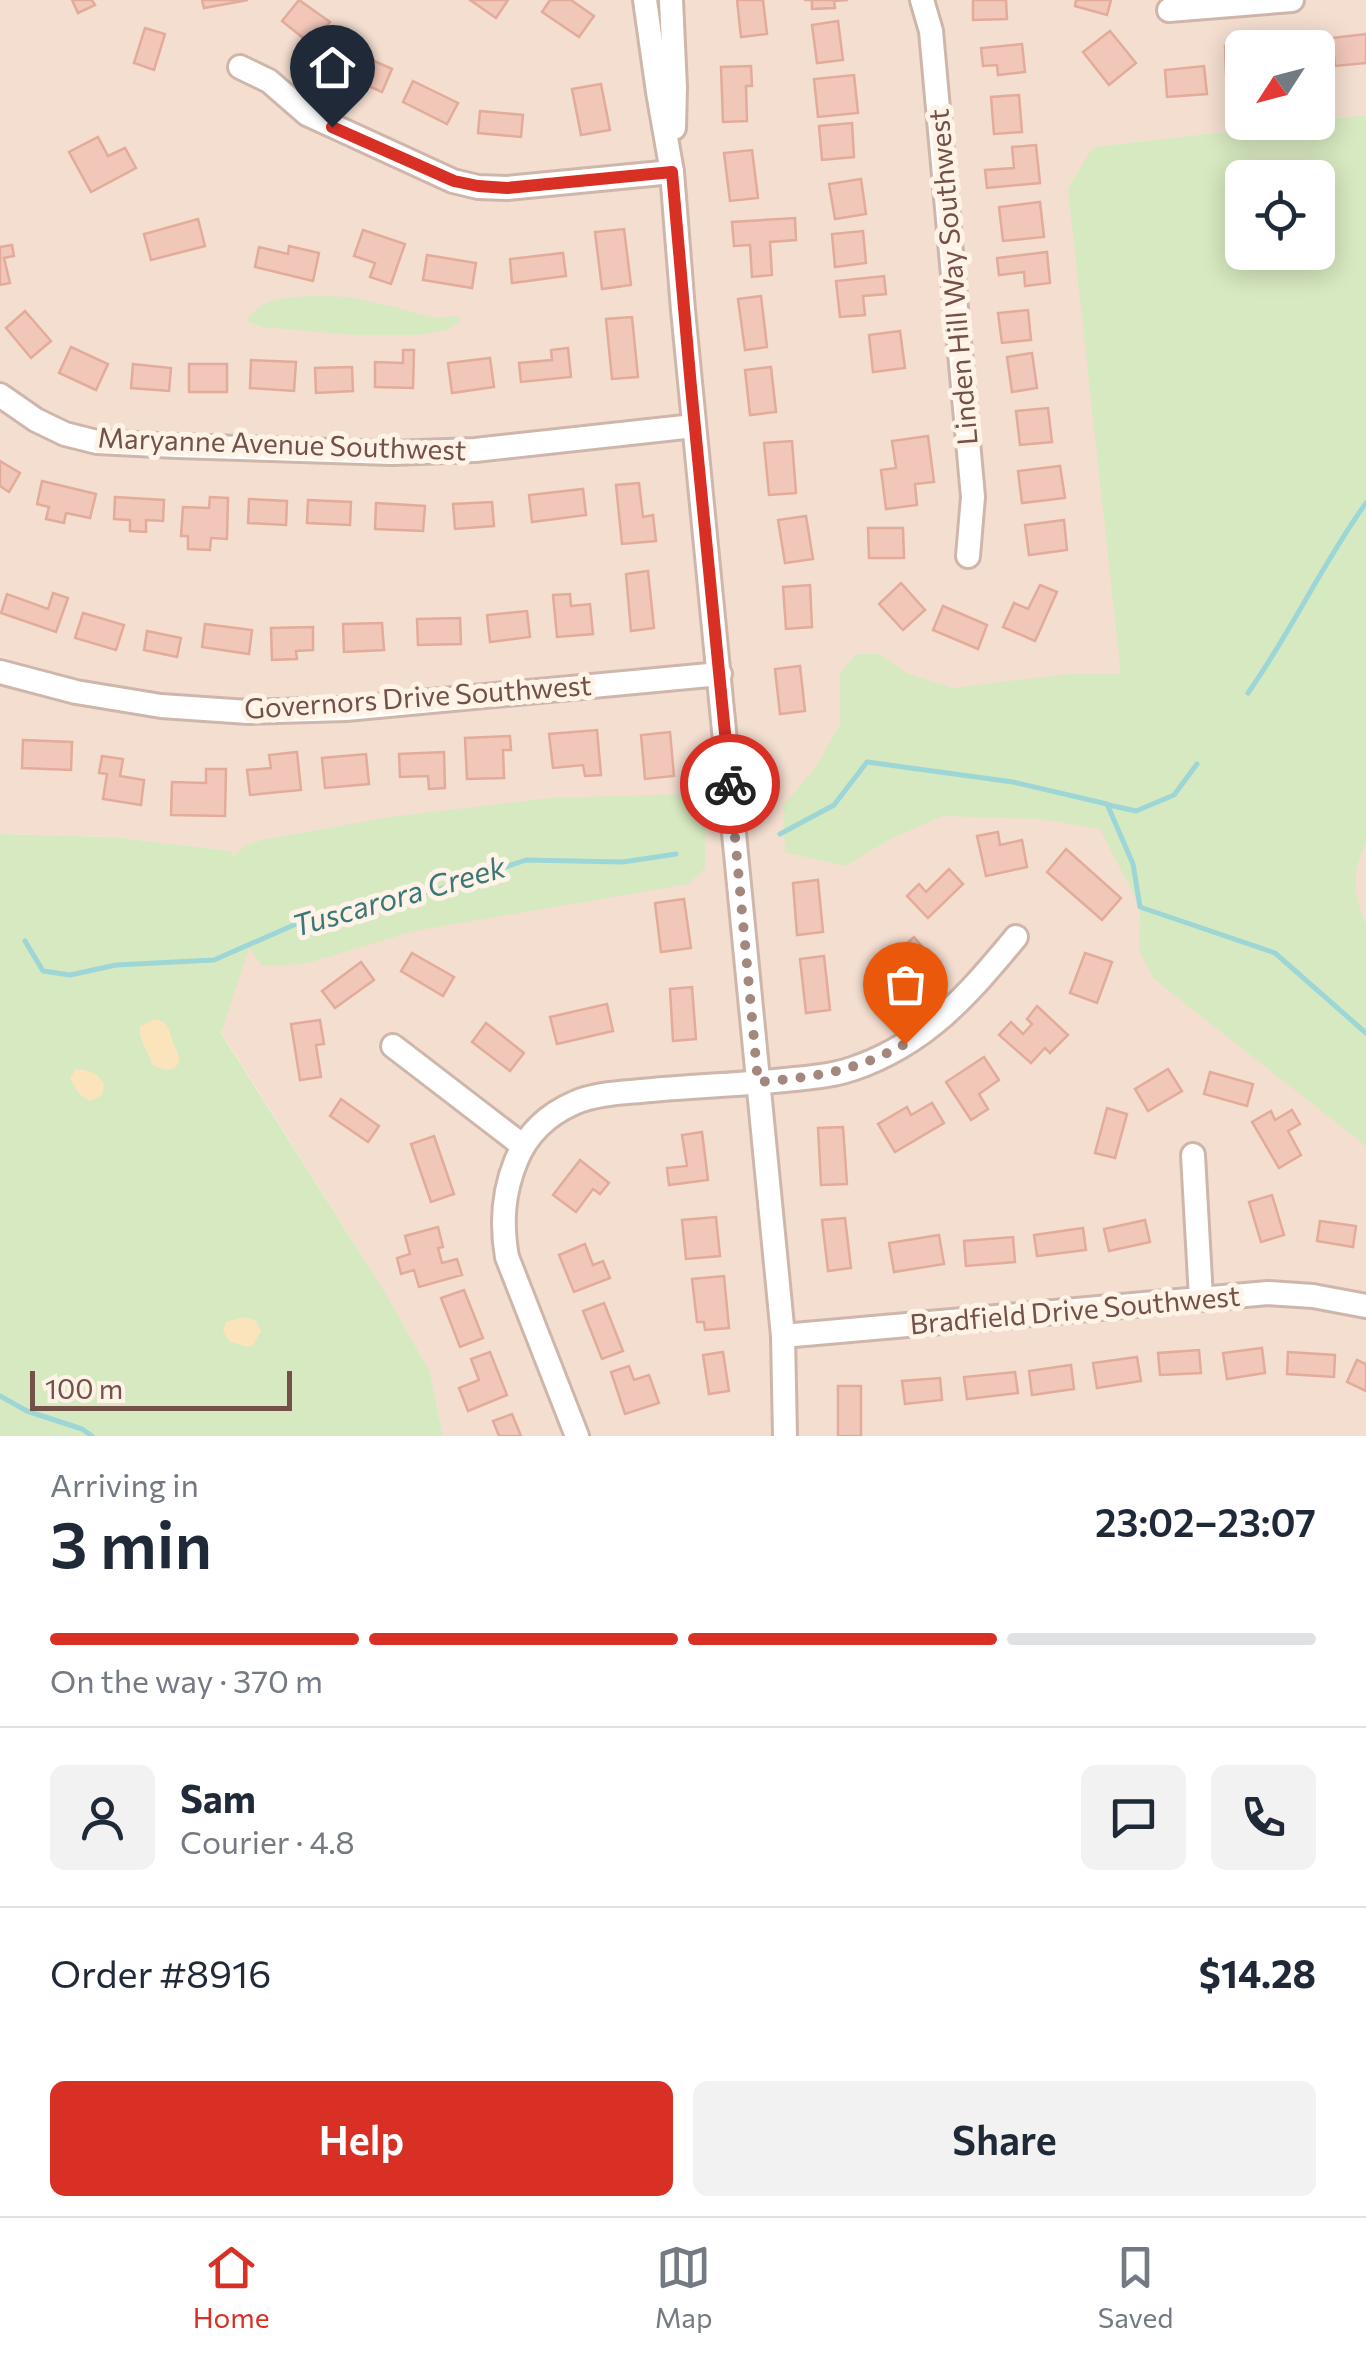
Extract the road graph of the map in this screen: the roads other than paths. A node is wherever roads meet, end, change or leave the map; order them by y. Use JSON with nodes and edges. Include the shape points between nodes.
{"nodes":[{"id":1,"x":645,"y":0,"type":"edge"},
{"id":2,"x":671,"y":0,"type":"edge"},
{"id":3,"x":922,"y":0,"type":"edge"},
{"id":4,"x":1292,"y":0,"type":"edge"},
{"id":5,"x":1169,"y":10,"type":"dead end"},
{"id":6,"x":240,"y":67,"type":"dead end"},
{"id":7,"x":672,"y":172,"type":"junction"},
{"id":8,"x":0,"y":394,"type":"edge"},
{"id":9,"x":694,"y":426,"type":"junction"},
{"id":10,"x":968,"y":556,"type":"dead end"},
{"id":11,"x":0,"y":672,"type":"edge"},
{"id":12,"x":720,"y":674,"type":"junction"},
{"id":13,"x":1016,"y":936,"type":"dead end"},
{"id":14,"x":393,"y":1046,"type":"dead end"},
{"id":15,"x":758,"y":1082,"type":"junction"},
{"id":16,"x":522,"y":1146,"type":"junction"},
{"id":17,"x":1193,"y":1155,"type":"dead end"},
{"id":18,"x":1201,"y":1298,"type":"junction"},
{"id":19,"x":1366,"y":1306,"type":"edge"},
{"id":20,"x":783,"y":1336,"type":"junction"},
{"id":21,"x":577,"y":1436,"type":"edge"},
{"id":22,"x":785,"y":1436,"type":"edge"}],
"edges":[{"from":1,"to":7,"type":"street"},
{"from":2,"to":7,"type":"street"},
{"from":3,"to":10,"type":"street","name":"Linden Hill Way Southwest","via":[[973,497]]},
{"from":4,"to":5,"type":"street"},
{"from":6,"to":7,"type":"street","via":[[270,81],[322,122],[466,184],[507,188]]},
{"from":7,"to":9,"type":"street"},
{"from":8,"to":9,"type":"street","name":"Maryanne Avenue Southwest","via":[[65,434],[177,446],[475,450]]},
{"from":9,"to":12,"type":"street"},
{"from":11,"to":12,"type":"street","name":"Governors Drive Southwest","via":[[161,706],[248,712]]},
{"from":12,"to":15,"type":"street"},
{"from":13,"to":15,"type":"street","via":[[973,989],[922,1034],[851,1069]]},
{"from":14,"to":16,"type":"street"},
{"from":15,"to":16,"type":"street","via":[[596,1096],[554,1113]]},
{"from":15,"to":20,"type":"street"},
{"from":16,"to":21,"type":"street","via":[[503,1206],[507,1257]]},
{"from":17,"to":18,"type":"street"},
{"from":18,"to":19,"type":"street","name":"Bradfield Drive Southwest","via":[[1268,1293]]},
{"from":18,"to":20,"type":"street","name":"Bradfield Drive Southwest"},
{"from":20,"to":22,"type":"street"}]}
